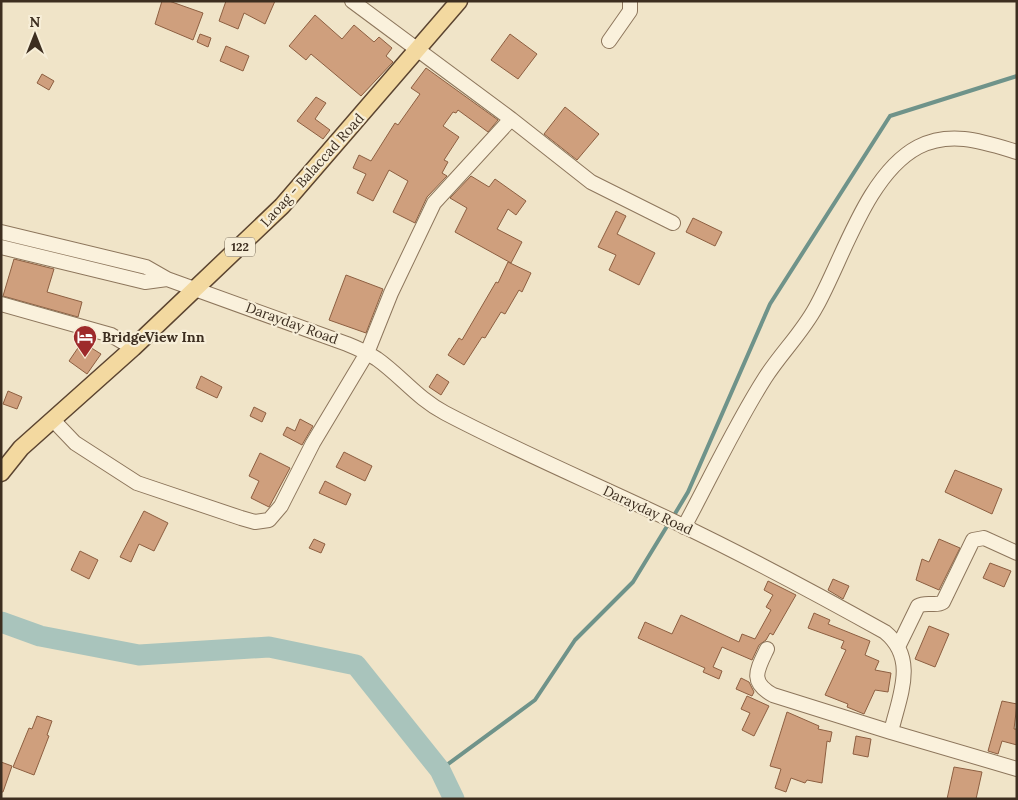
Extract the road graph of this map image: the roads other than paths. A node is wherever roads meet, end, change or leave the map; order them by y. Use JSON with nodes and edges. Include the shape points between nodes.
{"nodes":[{"id":1,"x":352,"y":1,"type":"edge"},
{"id":2,"x":459,"y":1,"type":"edge"},
{"id":3,"x":630,"y":1,"type":"edge"},
{"id":4,"x":609,"y":42,"type":"dead end"},
{"id":5,"x":416,"y":50,"type":"junction"},
{"id":6,"x":511,"y":119,"type":"junction"},
{"id":7,"x":1017,"y":152,"type":"edge"},
{"id":8,"x":673,"y":223,"type":"dead end"},
{"id":9,"x":1,"y":232,"type":"edge"},
{"id":10,"x":1,"y":247,"type":"edge"},
{"id":11,"x":167,"y":279,"type":"junction"},
{"id":12,"x":196,"y":288,"type":"junction"},
{"id":13,"x":1,"y":304,"type":"edge"},
{"id":14,"x":134,"y":348,"type":"junction"},
{"id":15,"x":367,"y":353,"type":"junction"},
{"id":16,"x":53,"y":420,"type":"junction"},
{"id":17,"x":1,"y":473,"type":"edge"},
{"id":18,"x":681,"y":525,"type":"junction"},
{"id":19,"x":1017,"y":553,"type":"edge"},
{"id":20,"x":899,"y":645,"type":"junction"},
{"id":21,"x":767,"y":649,"type":"dead end"},
{"id":22,"x":891,"y":732,"type":"junction"},
{"id":23,"x":1017,"y":769,"type":"edge"}],
"edges":[{"from":1,"to":5,"type":"street"},
{"from":2,"to":5,"type":"main road","name":"Laoag - Balaccad Road","number":"122"},
{"from":3,"to":4,"type":"street","via":[[630,11]]},
{"from":5,"to":6,"type":"street"},
{"from":5,"to":12,"type":"main road","name":"Laoag - Balaccad Road","number":"122","via":[[282,206]]},
{"from":6,"to":8,"type":"street","via":[[591,182]]},
{"from":6,"to":15,"type":"street","via":[[434,203],[394,285]]},
{"from":7,"to":18,"type":"street","via":[[970,138],[942,139],[919,147],[898,161],[857,221],[808,322],[778,359],[755,395]]},
{"from":9,"to":11,"type":"street","via":[[146,267]]},
{"from":10,"to":11,"type":"street","via":[[144,282]]},
{"from":11,"to":12,"type":"street","name":"Darayday Road"},
{"from":12,"to":14,"type":"main road","name":"Laoag - Balaccad Road","number":"122"},
{"from":12,"to":15,"type":"street","name":"Darayday Road"},
{"from":13,"to":14,"type":"street","via":[[111,335]]},
{"from":14,"to":16,"type":"main road","name":"Laoag - Balaccad Road","number":"122"},
{"from":15,"to":16,"type":"street","via":[[281,506],[264,522],[241,518],[137,484],[75,444]]},
{"from":15,"to":18,"type":"street","name":"Darayday Road","via":[[432,406],[540,461]]},
{"from":16,"to":17,"type":"main road","name":"Laoag - Balaccad Road","number":"122","via":[[21,448]]},
{"from":18,"to":20,"type":"street","name":"Darayday Road","via":[[776,572],[885,632]]},
{"from":19,"to":20,"type":"street","via":[[984,538],[973,540],[943,602],[918,606]]},
{"from":20,"to":22,"type":"street","via":[[904,656],[904,669]]},
{"from":21,"to":22,"type":"street","via":[[758,672],[761,688],[773,695]]},
{"from":22,"to":23,"type":"street"}]}
